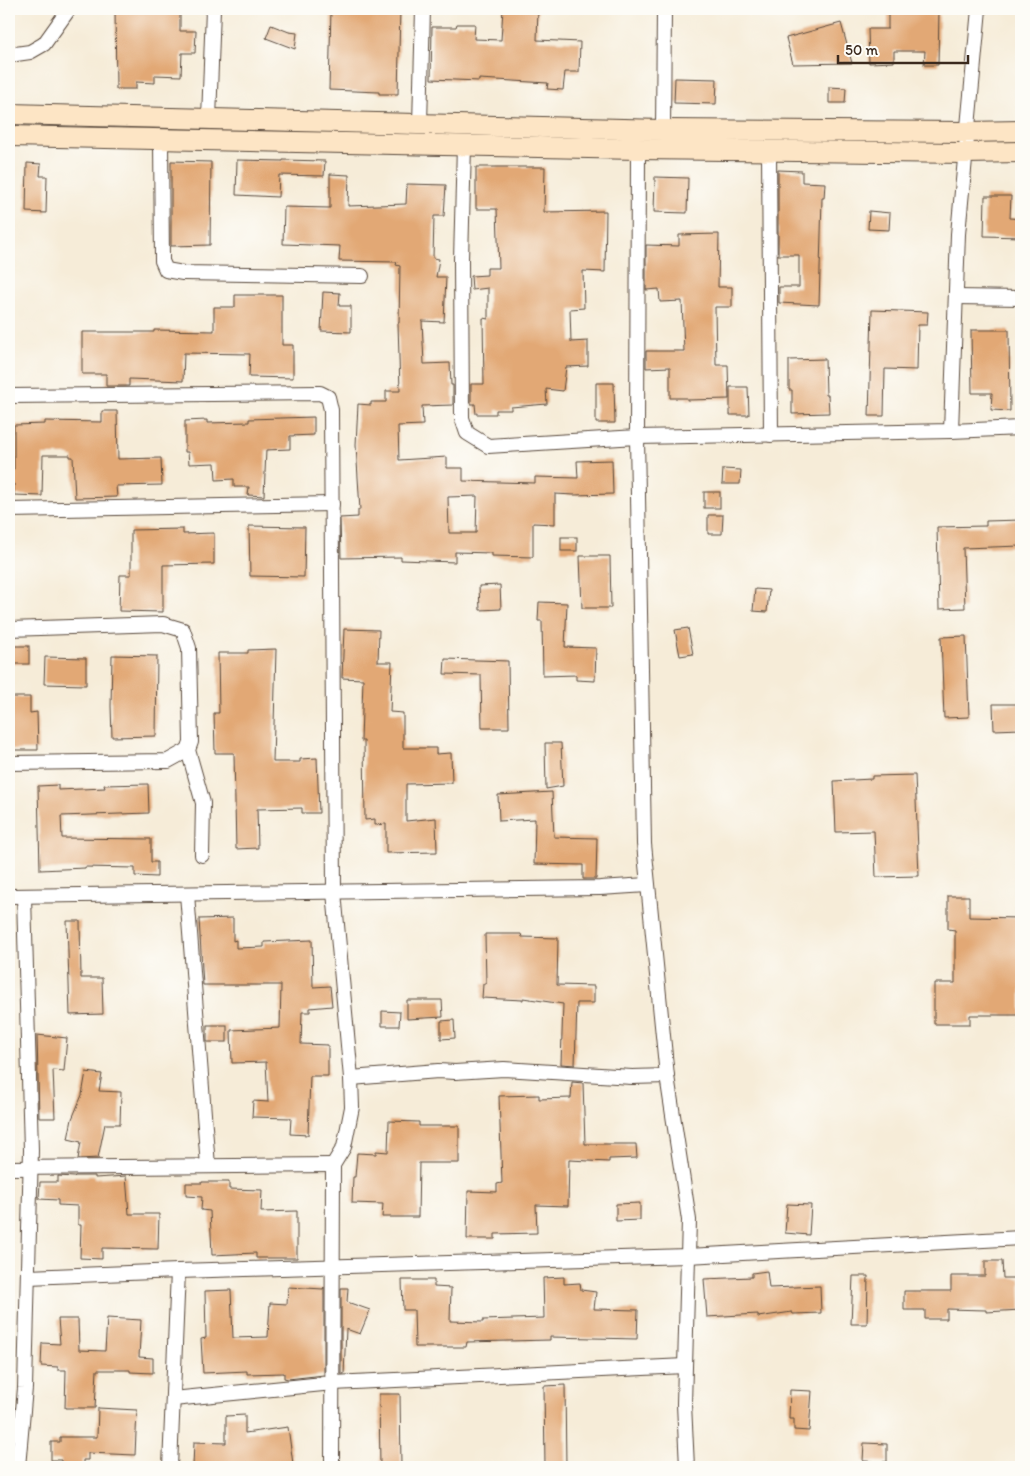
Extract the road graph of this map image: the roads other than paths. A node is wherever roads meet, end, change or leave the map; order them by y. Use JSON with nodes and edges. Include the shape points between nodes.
{"nodes":[{"id":1,"x":69,"y":9,"type":"edge"},
{"id":2,"x":213,"y":9,"type":"edge"},
{"id":3,"x":423,"y":9,"type":"edge"},
{"id":4,"x":664,"y":9,"type":"edge"},
{"id":5,"x":979,"y":9,"type":"edge"},
{"id":6,"x":9,"y":55,"type":"edge"},
{"id":7,"x":9,"y":114,"type":"edge"},
{"id":8,"x":209,"y":119,"type":"junction"},
{"id":9,"x":420,"y":124,"type":"junction"},
{"id":10,"x":663,"y":130,"type":"junction"},
{"id":11,"x":1021,"y":131,"type":"edge"},
{"id":12,"x":967,"y":132,"type":"junction"},
{"id":13,"x":9,"y":136,"type":"edge"},
{"id":14,"x":160,"y":140,"type":"junction"},
{"id":15,"x":464,"y":145,"type":"junction"},
{"id":16,"x":638,"y":149,"type":"junction"},
{"id":17,"x":768,"y":150,"type":"junction"},
{"id":18,"x":1021,"y":152,"type":"edge"},
{"id":19,"x":965,"y":153,"type":"junction"},
{"id":20,"x":362,"y":276,"type":"dead end"},
{"id":21,"x":956,"y":297,"type":"junction"},
{"id":22,"x":1021,"y":298,"type":"edge"},
{"id":23,"x":9,"y":396,"type":"edge"},
{"id":24,"x":1021,"y":428,"type":"edge"},
{"id":25,"x":951,"y":431,"type":"junction"},
{"id":26,"x":771,"y":435,"type":"junction"},
{"id":27,"x":637,"y":437,"type":"junction"},
{"id":28,"x":332,"y":504,"type":"junction"},
{"id":29,"x":9,"y":510,"type":"edge"},
{"id":30,"x":9,"y":628,"type":"edge"},
{"id":31,"x":188,"y":750,"type":"junction"},
{"id":32,"x":9,"y":763,"type":"edge"},
{"id":33,"x":202,"y":855,"type":"dead end"},
{"id":34,"x":647,"y":885,"type":"junction"},
{"id":35,"x":334,"y":892,"type":"junction"},
{"id":36,"x":187,"y":894,"type":"junction"},
{"id":37,"x":9,"y":896,"type":"edge"},
{"id":38,"x":24,"y":896,"type":"junction"},
{"id":39,"x":667,"y":1076,"type":"junction"},
{"id":40,"x":351,"y":1078,"type":"junction"},
{"id":41,"x":333,"y":1165,"type":"junction"},
{"id":42,"x":208,"y":1166,"type":"junction"},
{"id":43,"x":9,"y":1168,"type":"edge"},
{"id":44,"x":30,"y":1168,"type":"junction"},
{"id":45,"x":1021,"y":1238,"type":"edge"},
{"id":46,"x":688,"y":1256,"type":"junction"},
{"id":47,"x":332,"y":1267,"type":"junction"},
{"id":48,"x":178,"y":1271,"type":"junction"},
{"id":49,"x":28,"y":1277,"type":"junction"},
{"id":50,"x":685,"y":1366,"type":"junction"},
{"id":51,"x":333,"y":1383,"type":"junction"},
{"id":52,"x":173,"y":1399,"type":"junction"},
{"id":53,"x":18,"y":1467,"type":"edge"},
{"id":54,"x":170,"y":1467,"type":"edge"},
{"id":55,"x":332,"y":1467,"type":"edge"},
{"id":56,"x":687,"y":1467,"type":"edge"}],
"edges":[{"from":1,"to":6,"type":"street","via":[[44,44],[30,52]]},
{"from":2,"to":8,"type":"street"},
{"from":3,"to":9,"type":"street"},
{"from":4,"to":10,"type":"street"},
{"from":5,"to":12,"type":"street"},
{"from":7,"to":8,"type":"main road"},
{"from":8,"to":9,"type":"main road"},
{"from":9,"to":10,"type":"main road"},
{"from":10,"to":12,"type":"main road"},
{"from":11,"to":12,"type":"main road"},
{"from":12,"to":19,"type":"street"},
{"from":13,"to":14,"type":"main road"},
{"from":14,"to":15,"type":"main road"},
{"from":14,"to":20,"type":"street","via":[[162,261],[166,270],[182,273]]},
{"from":15,"to":16,"type":"main road"},
{"from":15,"to":27,"type":"street","via":[[461,369],[462,418],[467,433],[488,446]]},
{"from":16,"to":17,"type":"main road"},
{"from":16,"to":27,"type":"street"},
{"from":17,"to":19,"type":"main road"},
{"from":17,"to":26,"type":"street"},
{"from":18,"to":19,"type":"main road"},
{"from":19,"to":21,"type":"street"},
{"from":21,"to":22,"type":"street"},
{"from":21,"to":25,"type":"street"},
{"from":23,"to":28,"type":"street","via":[[320,393],[328,397],[331,410]]},
{"from":24,"to":25,"type":"street"},
{"from":25,"to":26,"type":"street"},
{"from":26,"to":27,"type":"street"},
{"from":27,"to":34,"type":"street"},
{"from":28,"to":29,"type":"street"},
{"from":28,"to":35,"type":"street"},
{"from":30,"to":31,"type":"street","via":[[163,624],[183,630],[189,648],[191,742]]},
{"from":31,"to":32,"type":"street","via":[[168,760]]},
{"from":31,"to":33,"type":"street","via":[[203,803]]},
{"from":34,"to":35,"type":"street"},
{"from":34,"to":39,"type":"street"},
{"from":35,"to":36,"type":"street"},
{"from":35,"to":40,"type":"street"},
{"from":36,"to":38,"type":"street"},
{"from":36,"to":42,"type":"street"},
{"from":37,"to":38,"type":"street"},
{"from":38,"to":44,"type":"street"},
{"from":39,"to":40,"type":"street","via":[[632,1077],[504,1069]]},
{"from":39,"to":46,"type":"street","via":[[689,1220]]},
{"from":40,"to":41,"type":"street","via":[[352,1107],[344,1147]]},
{"from":41,"to":42,"type":"street"},
{"from":41,"to":47,"type":"street"},
{"from":42,"to":44,"type":"street"},
{"from":43,"to":44,"type":"street"},
{"from":44,"to":49,"type":"street"},
{"from":45,"to":46,"type":"street"},
{"from":46,"to":47,"type":"street"},
{"from":46,"to":50,"type":"street"},
{"from":47,"to":48,"type":"street"},
{"from":47,"to":51,"type":"street"},
{"from":48,"to":49,"type":"street"},
{"from":48,"to":52,"type":"street"},
{"from":49,"to":53,"type":"street","via":[[25,1388]]},
{"from":50,"to":51,"type":"street"},
{"from":50,"to":56,"type":"street"},
{"from":51,"to":52,"type":"street"},
{"from":51,"to":55,"type":"street"},
{"from":52,"to":54,"type":"street"}]}
